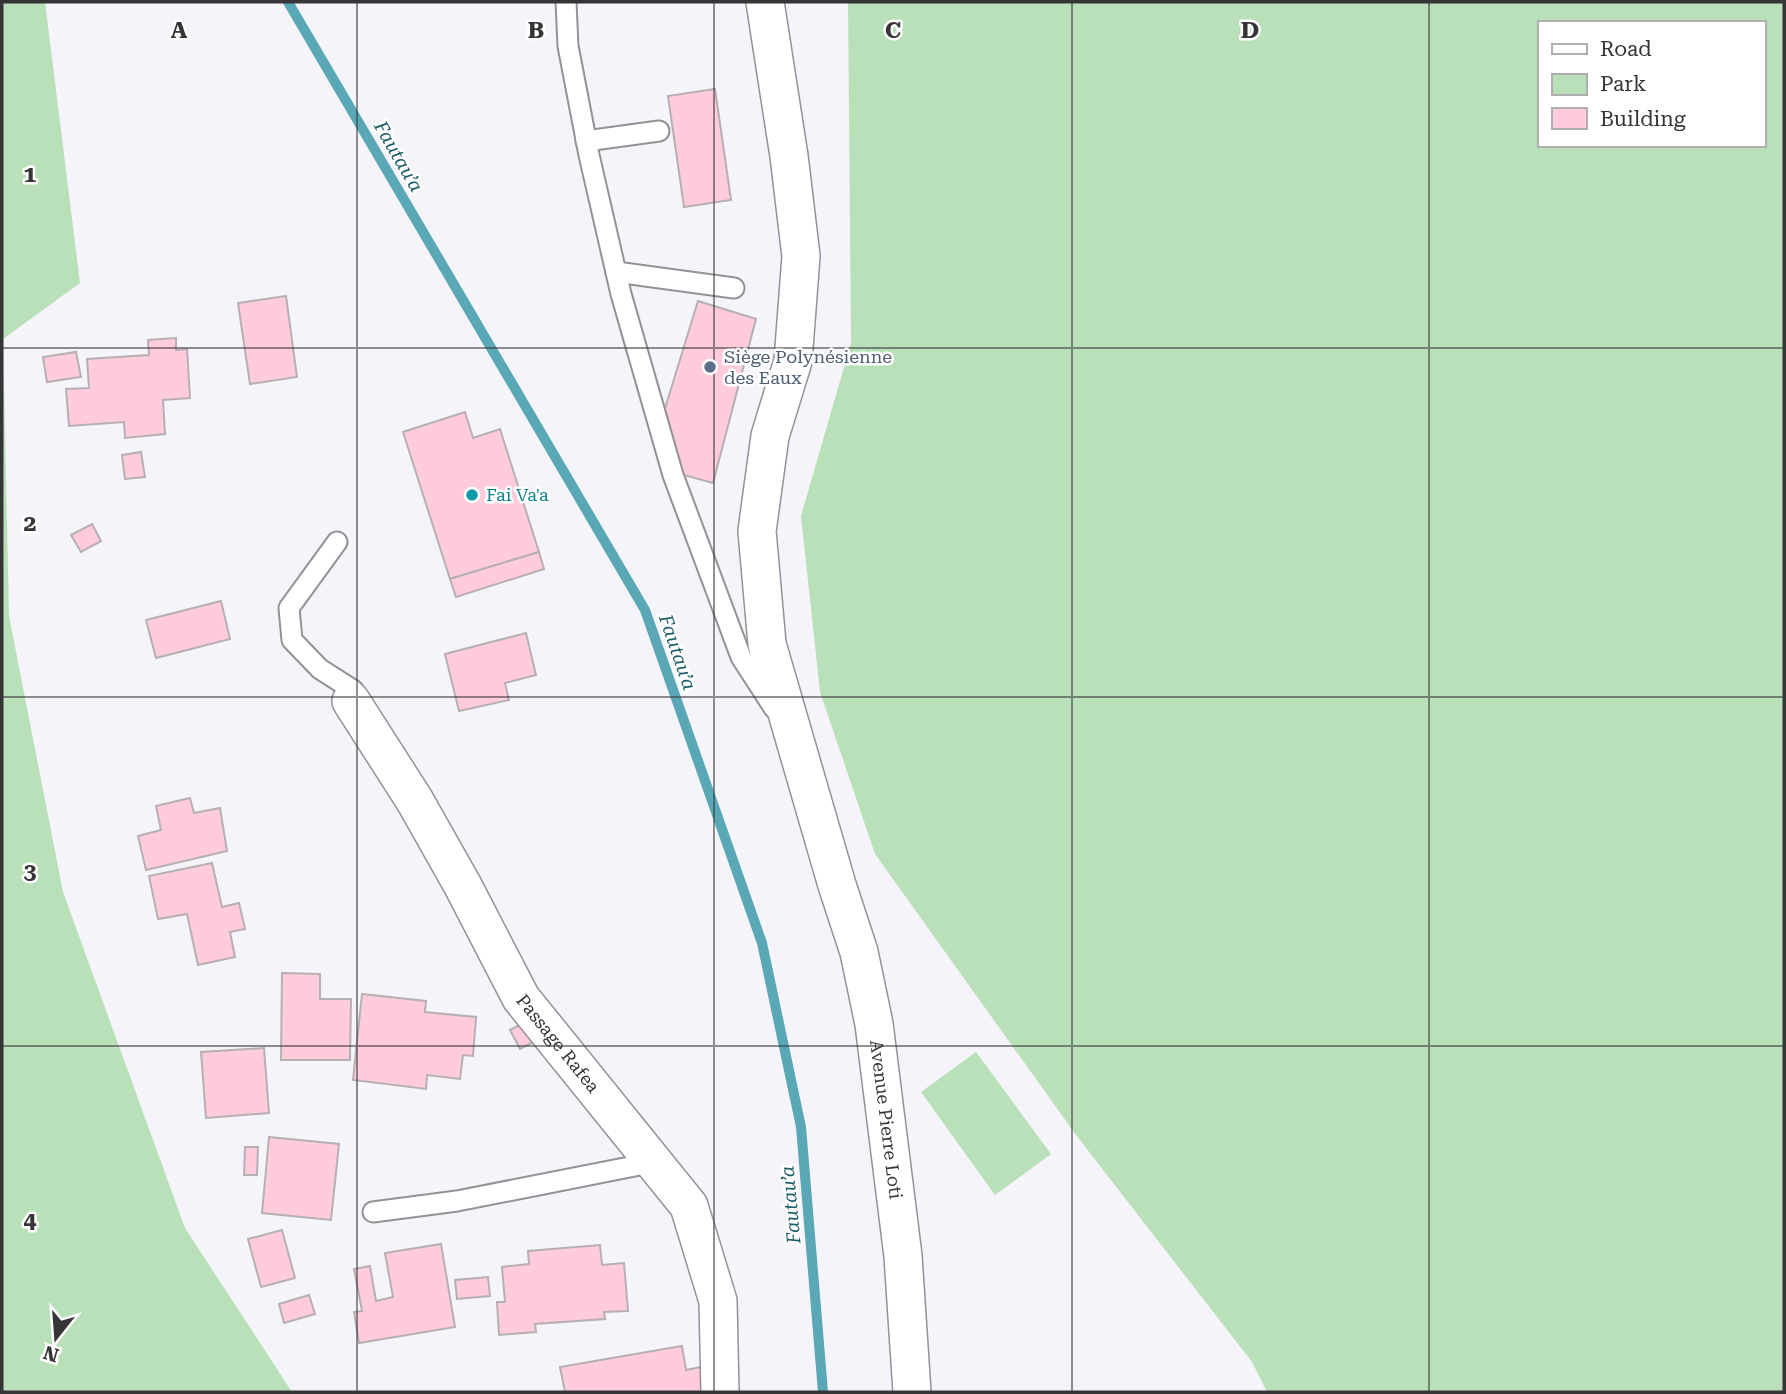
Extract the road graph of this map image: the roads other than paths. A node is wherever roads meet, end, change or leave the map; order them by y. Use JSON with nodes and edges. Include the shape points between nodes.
{"nodes":[{"id":1,"x":566,"y":2,"type":"edge"},
{"id":2,"x":765,"y":2,"type":"edge"},
{"id":3,"x":659,"y":131,"type":"dead end"},
{"id":4,"x":586,"y":141,"type":"junction"},
{"id":5,"x":616,"y":272,"type":"junction"},
{"id":6,"x":734,"y":288,"type":"dead end"},
{"id":7,"x":337,"y":542,"type":"dead end"},
{"id":8,"x":351,"y":701,"type":"joint"},
{"id":9,"x":795,"y":741,"type":"junction"},
{"id":10,"x":655,"y":1162,"type":"junction"},
{"id":11,"x":373,"y":1212,"type":"dead end"},
{"id":12,"x":720,"y":1392,"type":"edge"},
{"id":13,"x":912,"y":1392,"type":"edge"}],
"edges":[{"from":1,"to":4,"type":"lane","via":[[568,46]]},
{"from":2,"to":9,"type":"street","name":"Avenue Pierre Loti","via":[[801,256],[793,361],[770,436],[757,531],[767,644]]},
{"from":3,"to":4,"type":"lane"},
{"from":4,"to":5,"type":"lane"},
{"from":5,"to":6,"type":"lane"},
{"from":5,"to":9,"type":"lane","via":[[673,475],[741,657]]},
{"from":7,"to":8,"type":"lane","via":[[289,608],[292,640],[320,669],[352,690]]},
{"from":8,"to":10,"type":"street","name":"Passage Rafea","via":[[422,813],[521,998]]},
{"from":9,"to":13,"type":"street","name":"Avenue Pierre Loti","via":[[859,952],[874,1024],[903,1256]]},
{"from":10,"to":11,"type":"lane","via":[[457,1201]]},
{"from":10,"to":12,"type":"street","name":"Passage Rafea","via":[[689,1206],[718,1301]]}]}
